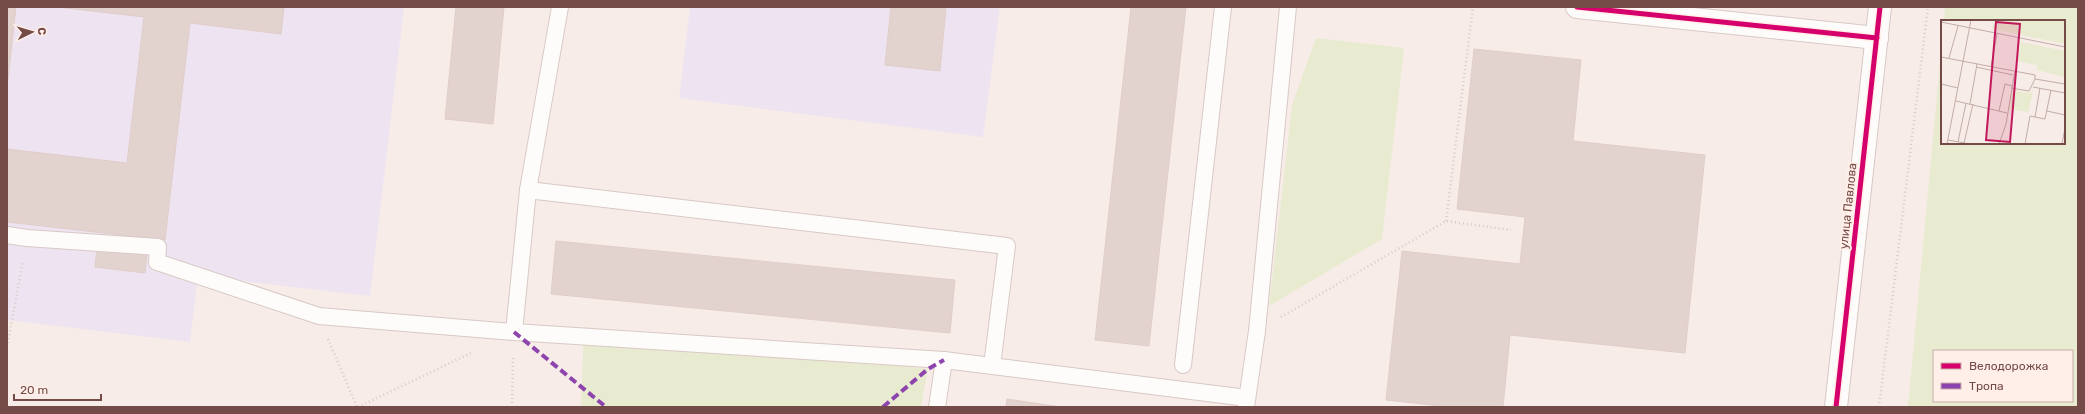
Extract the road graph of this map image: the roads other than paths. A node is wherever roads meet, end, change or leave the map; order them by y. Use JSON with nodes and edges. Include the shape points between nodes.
{"nodes":[{"id":1,"x":560,"y":7,"type":"edge"},
{"id":2,"x":1223,"y":7,"type":"edge"},
{"id":3,"x":1288,"y":7,"type":"edge"},
{"id":4,"x":1577,"y":7,"type":"edge"},
{"id":5,"x":1880,"y":7,"type":"edge"},
{"id":6,"x":1877,"y":38,"type":"junction"},
{"id":7,"x":528,"y":190,"type":"junction"},
{"id":8,"x":7,"y":234,"type":"edge"},
{"id":9,"x":514,"y":332,"type":"junction"},
{"id":10,"x":944,"y":360,"type":"junction"},
{"id":11,"x":1183,"y":365,"type":"dead end"},
{"id":12,"x":992,"y":366,"type":"junction"},
{"id":13,"x":1247,"y":403,"type":"edge"},
{"id":14,"x":936,"y":407,"type":"edge"},
{"id":15,"x":1836,"y":407,"type":"edge"}],
"edges":[{"from":1,"to":7,"type":"lane"},
{"from":2,"to":11,"type":"lane"},
{"from":3,"to":13,"type":"lane","via":[[1257,331]]},
{"from":4,"to":6,"type":"street"},
{"from":5,"to":6,"type":"street","name":"улица Павлова"},
{"from":6,"to":15,"type":"street","name":"улица Павлова"},
{"from":7,"to":9,"type":"lane"},
{"from":7,"to":12,"type":"lane","via":[[1007,246]]},
{"from":8,"to":9,"type":"lane","via":[[27,238],[158,247],[157,262],[318,316]]},
{"from":9,"to":10,"type":"lane"},
{"from":10,"to":12,"type":"lane"},
{"from":10,"to":14,"type":"lane"},
{"from":12,"to":13,"type":"lane"}]}
